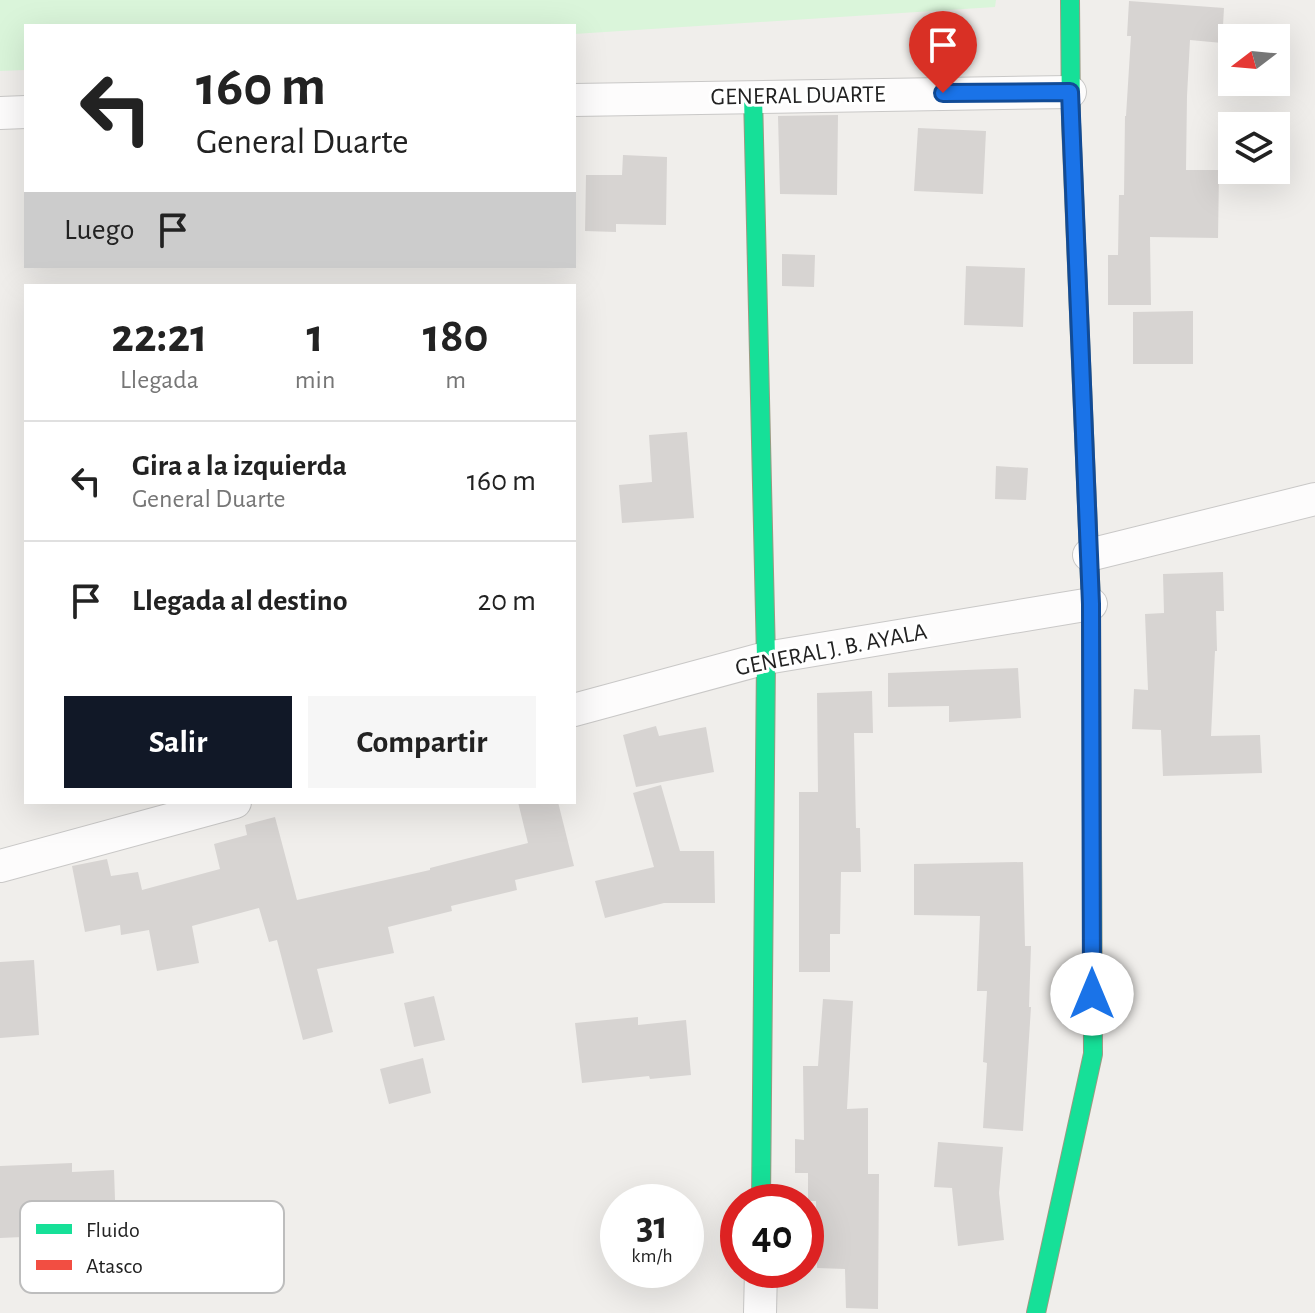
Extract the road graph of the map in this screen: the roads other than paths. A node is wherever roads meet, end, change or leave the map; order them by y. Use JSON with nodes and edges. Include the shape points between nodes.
{"nodes":[{"id":1,"x":1070,"y":0,"type":"edge"},
{"id":2,"x":1070,"y":92,"type":"junction"},
{"id":3,"x":753,"y":95,"type":"junction"},
{"id":4,"x":576,"y":100,"type":"edge"},
{"id":5,"x":24,"y":112,"type":"edge"},
{"id":6,"x":0,"y":113,"type":"edge"},
{"id":7,"x":1315,"y":499,"type":"edge"},
{"id":8,"x":1089,"y":555,"type":"junction"},
{"id":9,"x":1091,"y":604,"type":"junction"},
{"id":10,"x":766,"y":658,"type":"junction"},
{"id":11,"x":576,"y":709,"type":"edge"},
{"id":12,"x":228,"y":804,"type":"edge"},
{"id":13,"x":0,"y":866,"type":"edge"},
{"id":14,"x":761,"y":1184,"type":"edge"},
{"id":15,"x":761,"y":1288,"type":"edge"},
{"id":16,"x":760,"y":1313,"type":"edge"},
{"id":17,"x":1036,"y":1313,"type":"edge"}],
"edges":[{"from":1,"to":2,"type":"street"},
{"from":2,"to":3,"type":"street","name":"GENERAL DUARTE"},
{"from":2,"to":8,"type":"street"},
{"from":3,"to":4,"type":"street","name":"GENERAL DUARTE"},
{"from":3,"to":10,"type":"street"},
{"from":5,"to":6,"type":"street"},
{"from":7,"to":8,"type":"street"},
{"from":8,"to":9,"type":"street"},
{"from":9,"to":10,"type":"street","name":"GENERAL J. B. AYALA"},
{"from":9,"to":17,"type":"street","via":[[1093,1054]]},
{"from":10,"to":11,"type":"street","name":"GENERAL J. B. AYALA"},
{"from":10,"to":14,"type":"street"},
{"from":12,"to":13,"type":"street"},
{"from":15,"to":16,"type":"street"}]}
